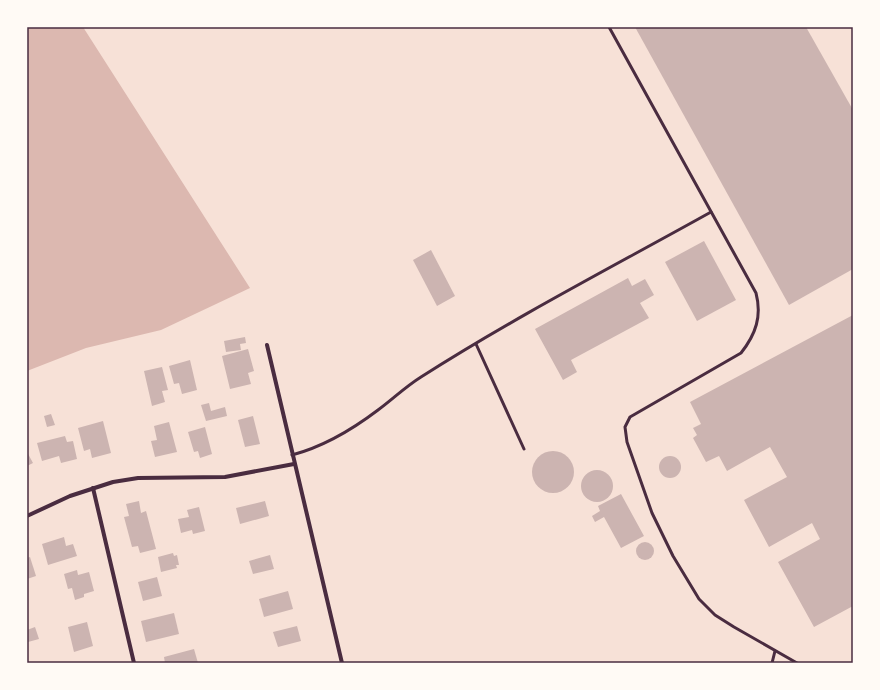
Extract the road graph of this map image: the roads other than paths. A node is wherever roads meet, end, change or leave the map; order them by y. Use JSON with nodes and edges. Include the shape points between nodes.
{"nodes":[{"id":1,"x":609,"y":27,"type":"edge"},
{"id":2,"x":711,"y":212,"type":"junction"},
{"id":3,"x":476,"y":344,"type":"junction"},
{"id":4,"x":267,"y":346,"type":"dead end"},
{"id":5,"x":524,"y":449,"type":"dead end"},
{"id":6,"x":292,"y":455,"type":"junction"},
{"id":7,"x":294,"y":464,"type":"junction"},
{"id":8,"x":93,"y":488,"type":"junction"},
{"id":9,"x":27,"y":516,"type":"edge"},
{"id":10,"x":775,"y":651,"type":"junction"},
{"id":11,"x":134,"y":663,"type":"edge"},
{"id":12,"x":342,"y":663,"type":"edge"},
{"id":13,"x":772,"y":663,"type":"edge"},
{"id":14,"x":797,"y":663,"type":"edge"}],
"edges":[{"from":1,"to":2,"type":"lane"},
{"from":2,"to":3,"type":"lane"},
{"from":2,"to":10,"type":"lane","via":[[756,293],[760,306],[757,322],[750,341],[741,352],[630,417],[625,427],[627,442],[658,525],[698,599],[715,615]]},
{"from":3,"to":5,"type":"lane"},
{"from":3,"to":6,"type":"lane","via":[[421,377],[378,410],[325,442],[308,451]]},
{"from":4,"to":6,"type":"street"},
{"from":6,"to":7,"type":"street"},
{"from":7,"to":8,"type":"street","via":[[225,477],[138,478]]},
{"from":7,"to":12,"type":"street"},
{"from":8,"to":9,"type":"street","via":[[52,503]]},
{"from":8,"to":11,"type":"street"},
{"from":10,"to":13,"type":"lane"},
{"from":10,"to":14,"type":"lane"}]}
